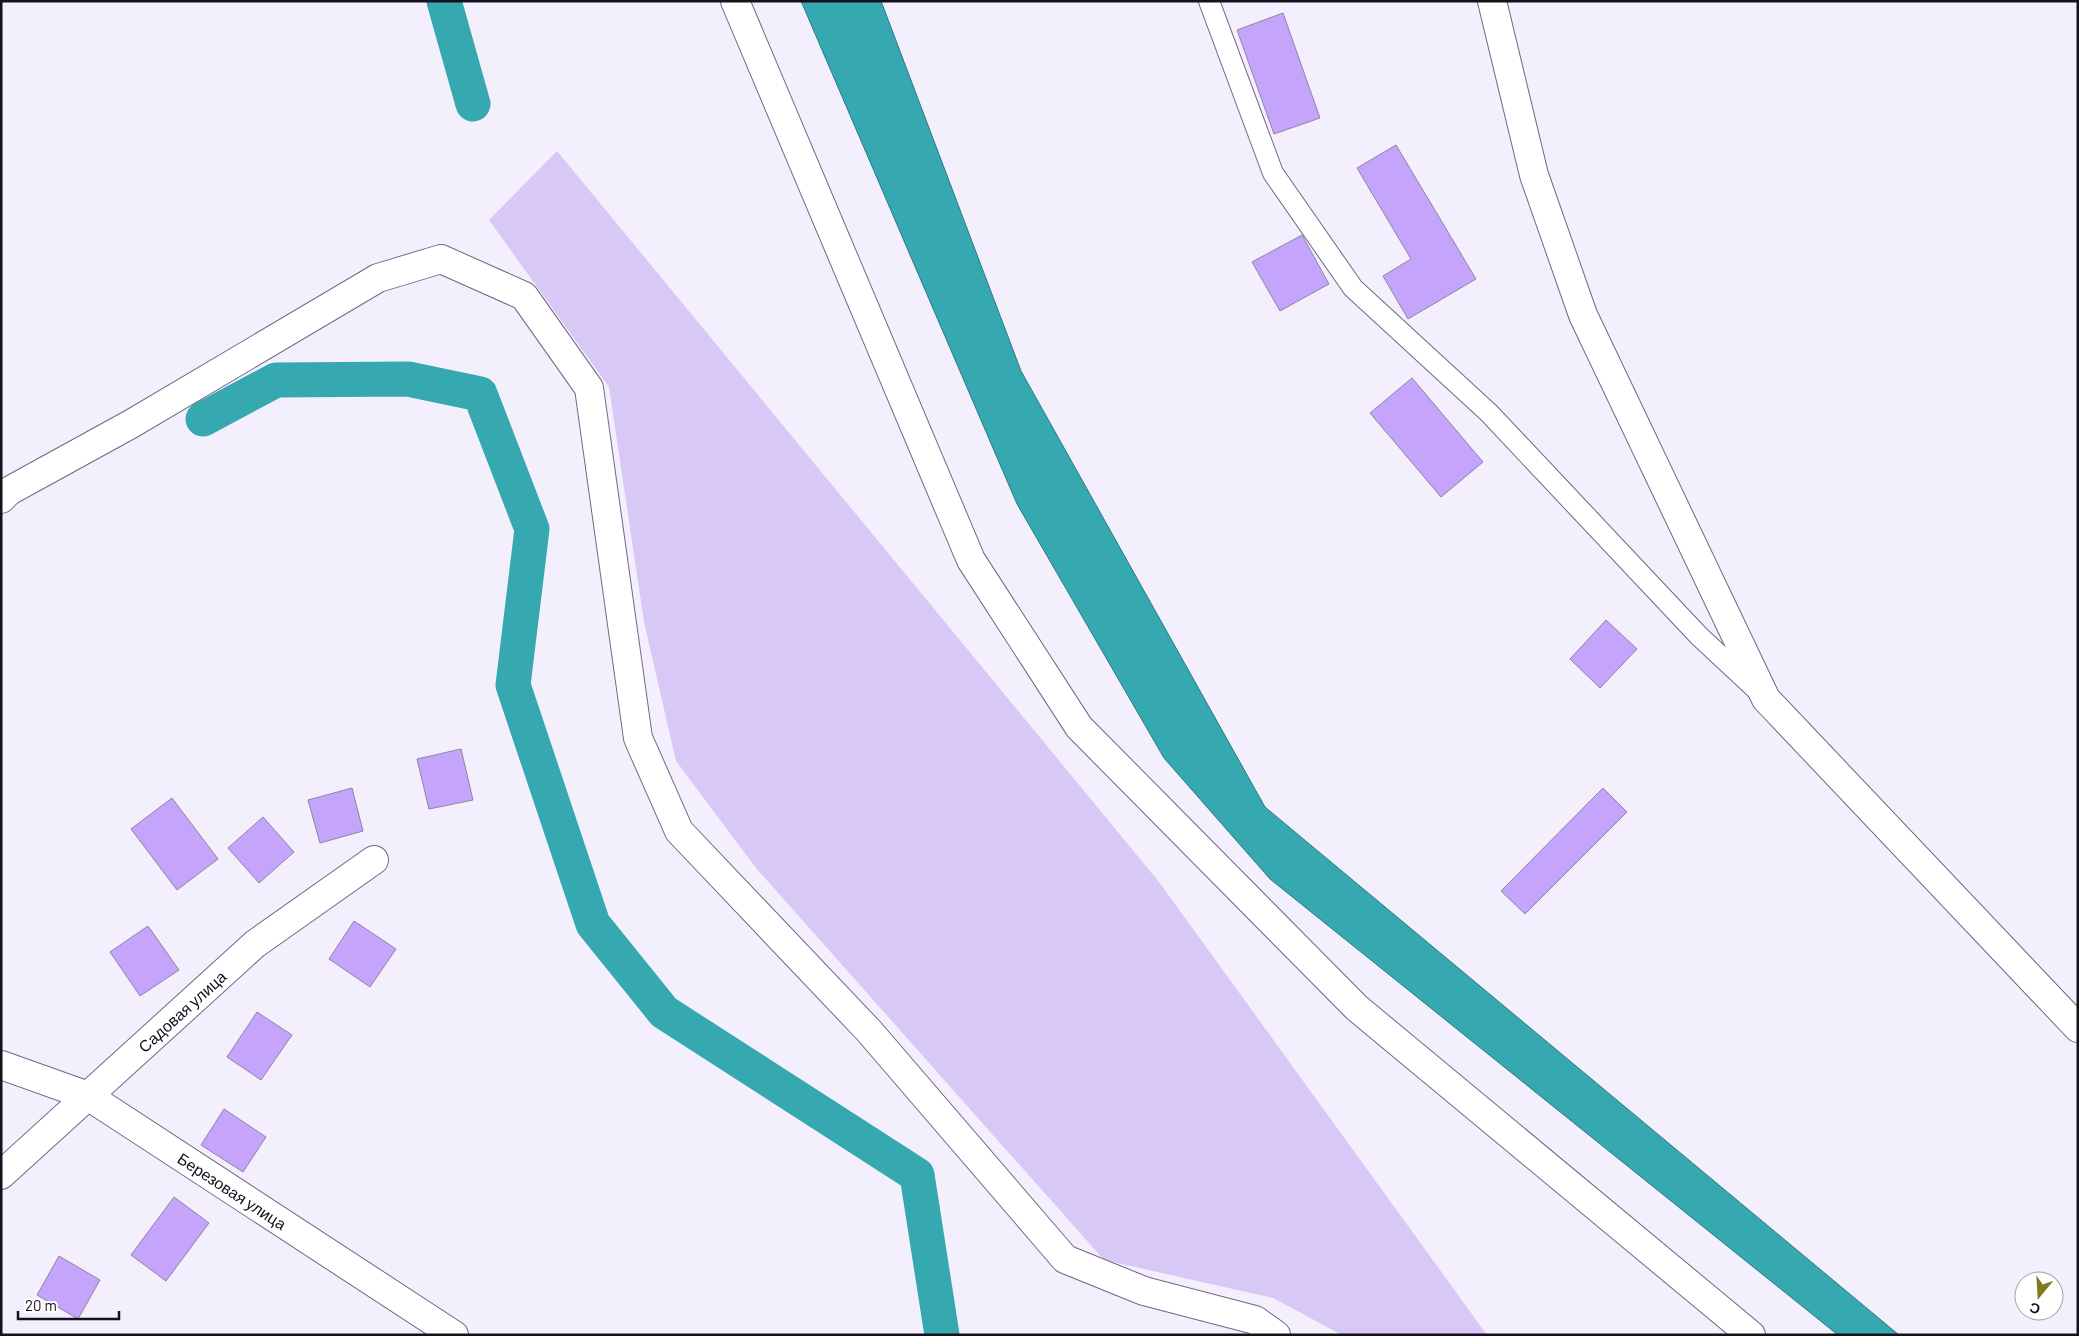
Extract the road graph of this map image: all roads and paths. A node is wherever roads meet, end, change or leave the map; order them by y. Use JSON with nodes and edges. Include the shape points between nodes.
{"nodes":[{"id":1,"x":735,"y":1,"type":"edge"},
{"id":2,"x":1208,"y":1,"type":"edge"},
{"id":3,"x":1492,"y":1,"type":"edge"},
{"id":4,"x":1,"y":499,"type":"edge"},
{"id":5,"x":1766,"y":699,"type":"junction"},
{"id":6,"x":374,"y":860,"type":"dead end"},
{"id":7,"x":2078,"y":1028,"type":"edge"},
{"id":8,"x":1,"y":1065,"type":"edge"},
{"id":9,"x":88,"y":1096,"type":"junction"},
{"id":10,"x":1,"y":1176,"type":"edge"},
{"id":11,"x":454,"y":1335,"type":"edge"},
{"id":12,"x":1276,"y":1335,"type":"edge"},
{"id":13,"x":1751,"y":1335,"type":"edge"}],
"edges":[{"from":1,"to":13,"type":"street","via":[[971,560],[1079,727],[1356,1008]]},
{"from":2,"to":5,"type":"lane","via":[[1273,173],[1352,288],[1489,413],[1699,636]]},
{"from":3,"to":5,"type":"street","via":[[1534,175],[1583,315]]},
{"from":4,"to":12,"type":"street","via":[[9,491],[131,424],[378,278],[441,259],[524,296],[589,388],[638,738],[679,830],[869,1031],[1065,1259],[1144,1291],[1256,1320]]},
{"from":5,"to":7,"type":"street"},
{"from":6,"to":9,"type":"street","name":"Садовая улица","via":[[254,944]]},
{"from":8,"to":9,"type":"street","name":"Березовая улица"},
{"from":9,"to":10,"type":"street","name":"Садовая улица"},
{"from":9,"to":11,"type":"street","name":"Березовая улица"}]}
